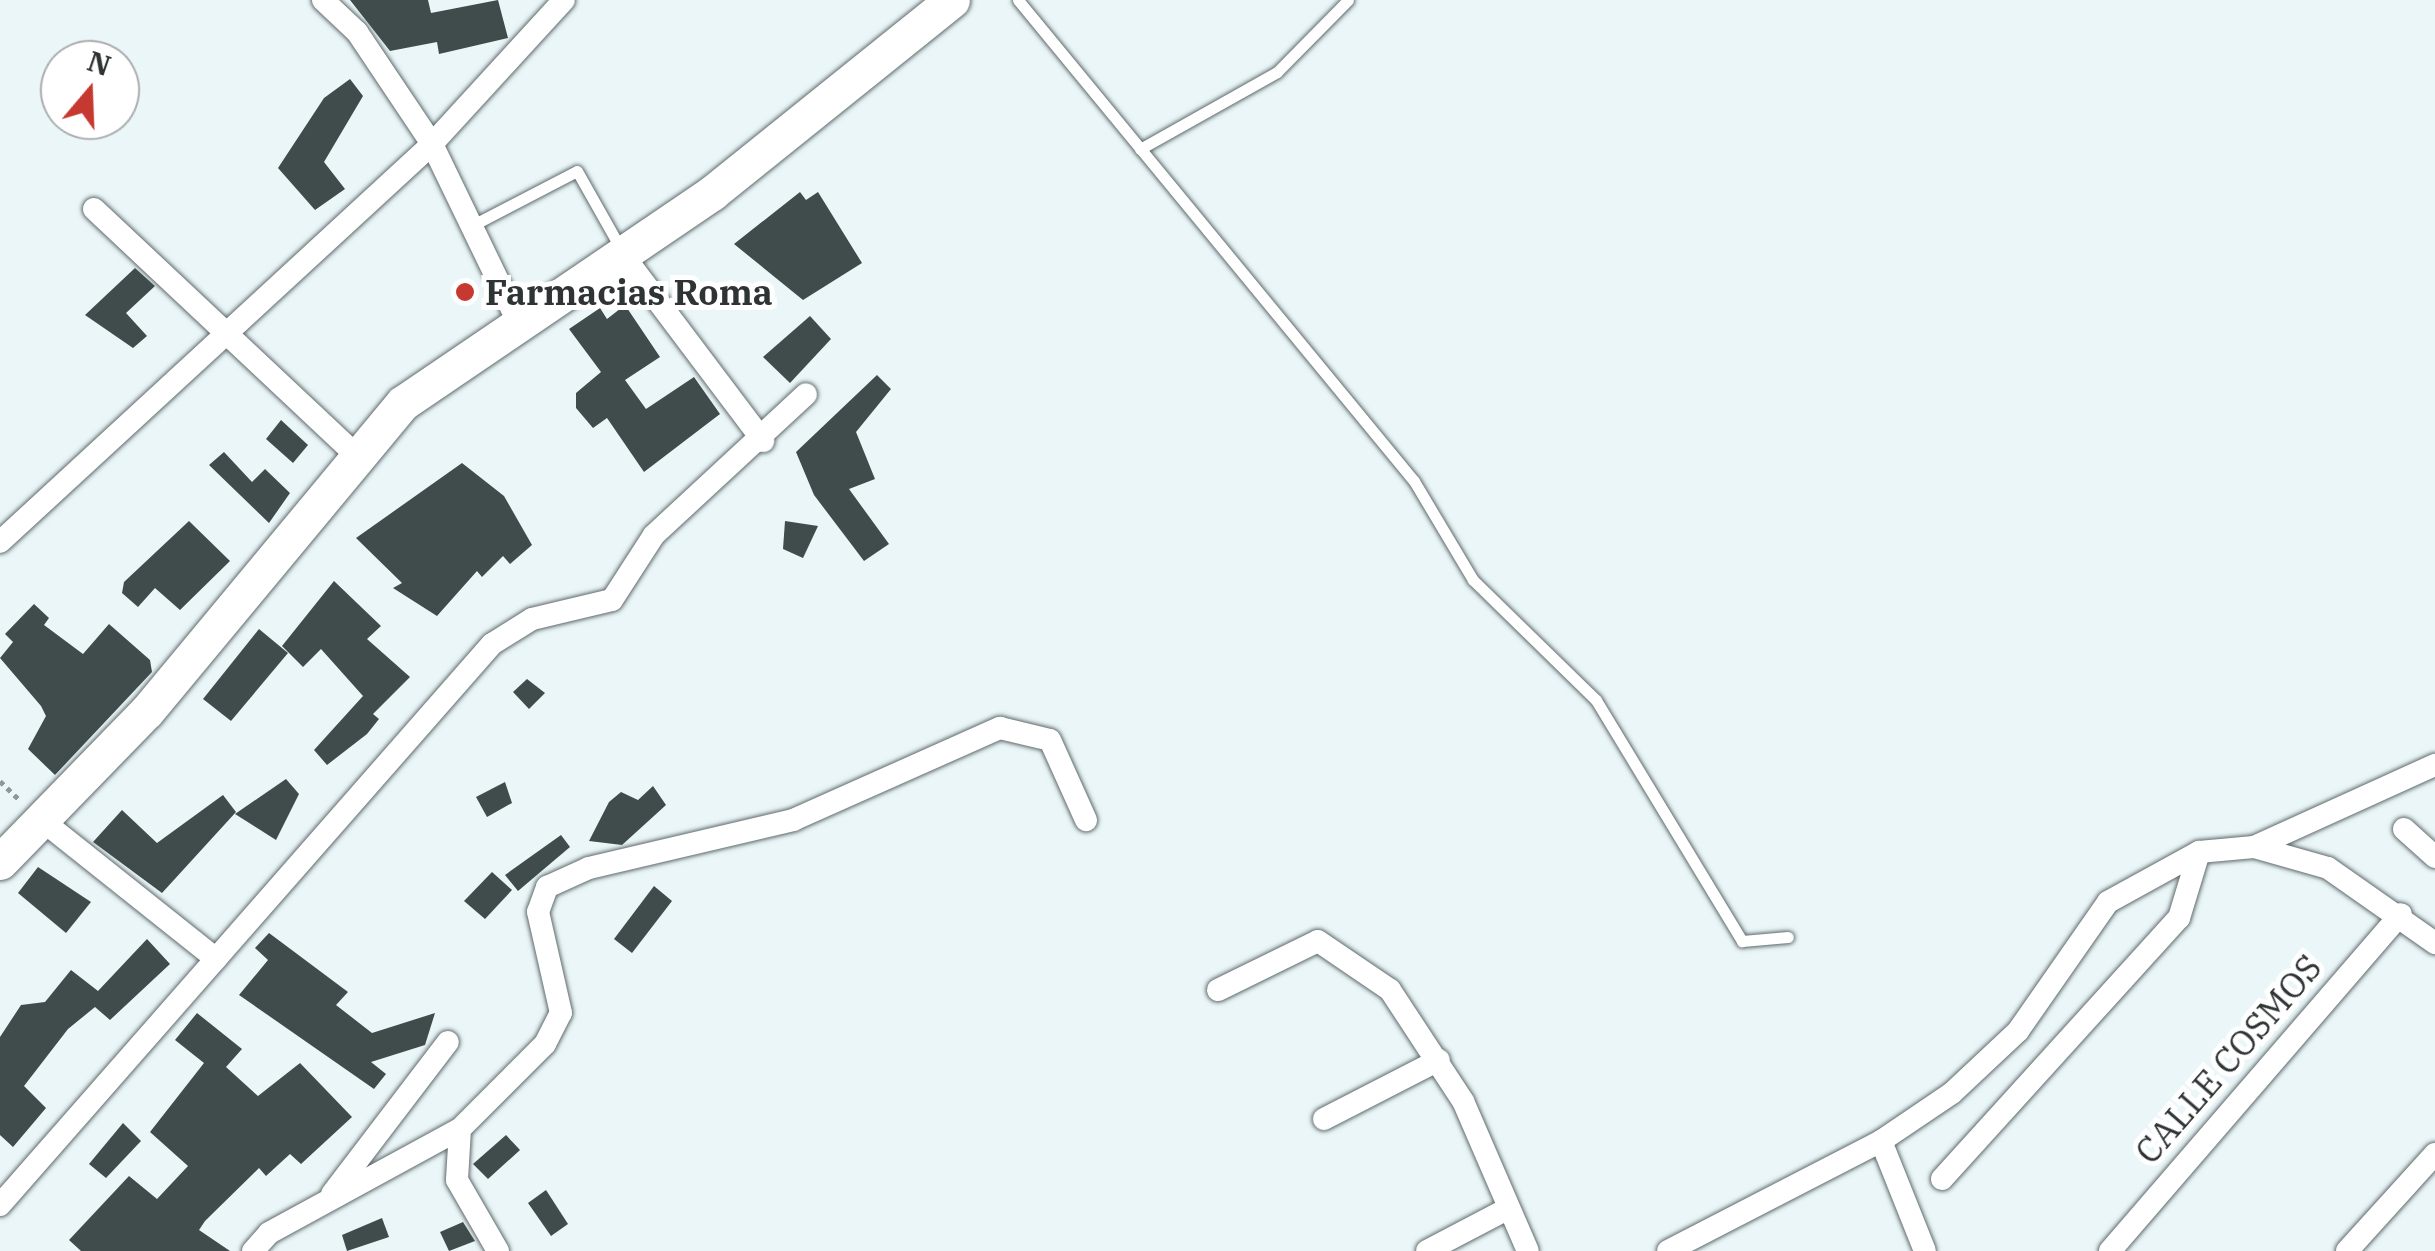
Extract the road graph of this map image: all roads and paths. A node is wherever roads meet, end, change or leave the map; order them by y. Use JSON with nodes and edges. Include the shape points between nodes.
{"nodes":[{"id":1,"x":323,"y":0,"type":"edge"},
{"id":2,"x":564,"y":0,"type":"edge"},
{"id":3,"x":952,"y":0,"type":"edge"},
{"id":4,"x":1018,"y":0,"type":"edge"},
{"id":5,"x":1348,"y":0,"type":"edge"},
{"id":6,"x":432,"y":144,"type":"junction"},
{"id":7,"x":1140,"y":149,"type":"junction"},
{"id":8,"x":94,"y":209,"type":"dead end"},
{"id":9,"x":470,"y":226,"type":"junction"},
{"id":10,"x":623,"y":254,"type":"junction"},
{"id":11,"x":516,"y":318,"type":"junction"},
{"id":12,"x":228,"y":331,"type":"junction"},
{"id":13,"x":806,"y":394,"type":"dead end"},
{"id":14,"x":763,"y":441,"type":"junction"},
{"id":15,"x":354,"y":453,"type":"junction"},
{"id":16,"x":0,"y":542,"type":"edge"},
{"id":17,"x":2435,"y":765,"type":"edge"},
{"id":18,"x":39,"y":818,"type":"junction"},
{"id":19,"x":1086,"y":820,"type":"dead end"},
{"id":20,"x":2404,"y":829,"type":"dead end"},
{"id":21,"x":2254,"y":848,"type":"junction"},
{"id":22,"x":2199,"y":852,"type":"junction"},
{"id":23,"x":2435,"y":857,"type":"edge"},
{"id":24,"x":0,"y":862,"type":"edge"},
{"id":25,"x":2401,"y":914,"type":"junction"},
{"id":26,"x":1788,"y":936,"type":"dead end"},
{"id":27,"x":2435,"y":944,"type":"edge"},
{"id":28,"x":216,"y":958,"type":"junction"},
{"id":29,"x":1218,"y":990,"type":"dead end"},
{"id":30,"x":448,"y":1042,"type":"dead end"},
{"id":31,"x":1440,"y":1060,"type":"junction"},
{"id":32,"x":1324,"y":1119,"type":"dead end"},
{"id":33,"x":460,"y":1129,"type":"junction"},
{"id":34,"x":1881,"y":1141,"type":"junction"},
{"id":35,"x":2435,"y":1154,"type":"edge"},
{"id":36,"x":1942,"y":1179,"type":"dead end"},
{"id":37,"x":325,"y":1202,"type":"junction"},
{"id":38,"x":0,"y":1205,"type":"edge"},
{"id":39,"x":1506,"y":1208,"type":"junction"},
{"id":40,"x":253,"y":1251,"type":"edge"},
{"id":41,"x":498,"y":1251,"type":"edge"},
{"id":42,"x":1427,"y":1251,"type":"edge"},
{"id":43,"x":1528,"y":1251,"type":"edge"},
{"id":44,"x":1668,"y":1251,"type":"edge"},
{"id":45,"x":1924,"y":1251,"type":"edge"},
{"id":46,"x":2110,"y":1251,"type":"edge"},
{"id":47,"x":2347,"y":1251,"type":"edge"}],
"edges":[{"from":1,"to":6,"type":"street","via":[[357,32]]},
{"from":2,"to":6,"type":"street"},
{"from":3,"to":10,"type":"main road"},
{"from":4,"to":7,"type":"lane"},
{"from":5,"to":7,"type":"lane","via":[[1277,72]]},
{"from":6,"to":9,"type":"street"},
{"from":6,"to":12,"type":"street"},
{"from":7,"to":26,"type":"lane","via":[[1414,481],[1473,580],[1596,700],[1742,941]]},
{"from":8,"to":12,"type":"street"},
{"from":9,"to":10,"type":"lane","via":[[577,170]]},
{"from":9,"to":11,"type":"street"},
{"from":10,"to":11,"type":"main road"},
{"from":10,"to":14,"type":"street"},
{"from":11,"to":15,"type":"main road","via":[[403,402]]},
{"from":12,"to":15,"type":"street"},
{"from":12,"to":16,"type":"street"},
{"from":13,"to":14,"type":"street"},
{"from":14,"to":28,"type":"street","via":[[654,535],[612,600],[532,618],[492,644]]},
{"from":15,"to":18,"type":"main road","via":[[147,710]]},
{"from":17,"to":21,"type":"street"},
{"from":18,"to":24,"type":"main road"},
{"from":18,"to":28,"type":"street"},
{"from":19,"to":33,"type":"street","via":[[1050,740],[1000,728],[793,820],[589,868],[546,887],[538,912],[561,1012],[545,1044]]},
{"from":20,"to":23,"type":"street"},
{"from":21,"to":22,"type":"street"},
{"from":21,"to":25,"type":"street","via":[[2328,868]]},
{"from":22,"to":34,"type":"street","via":[[2108,902],[1985,1067]]},
{"from":22,"to":36,"type":"street","via":[[2179,918]]},
{"from":25,"to":27,"type":"street"},
{"from":25,"to":46,"type":"street","name":"CALLE COSMOS"},
{"from":28,"to":38,"type":"street"},
{"from":29,"to":31,"type":"street","via":[[1330,942],[1390,990]]},
{"from":30,"to":37,"type":"street"},
{"from":31,"to":32,"type":"street"},
{"from":31,"to":39,"type":"street"},
{"from":33,"to":37,"type":"street"},
{"from":33,"to":41,"type":"street","via":[[456,1180]]},
{"from":34,"to":44,"type":"street"},
{"from":34,"to":45,"type":"street"},
{"from":35,"to":47,"type":"street"},
{"from":37,"to":40,"type":"street"},
{"from":39,"to":42,"type":"street"},
{"from":39,"to":43,"type":"street"}]}
